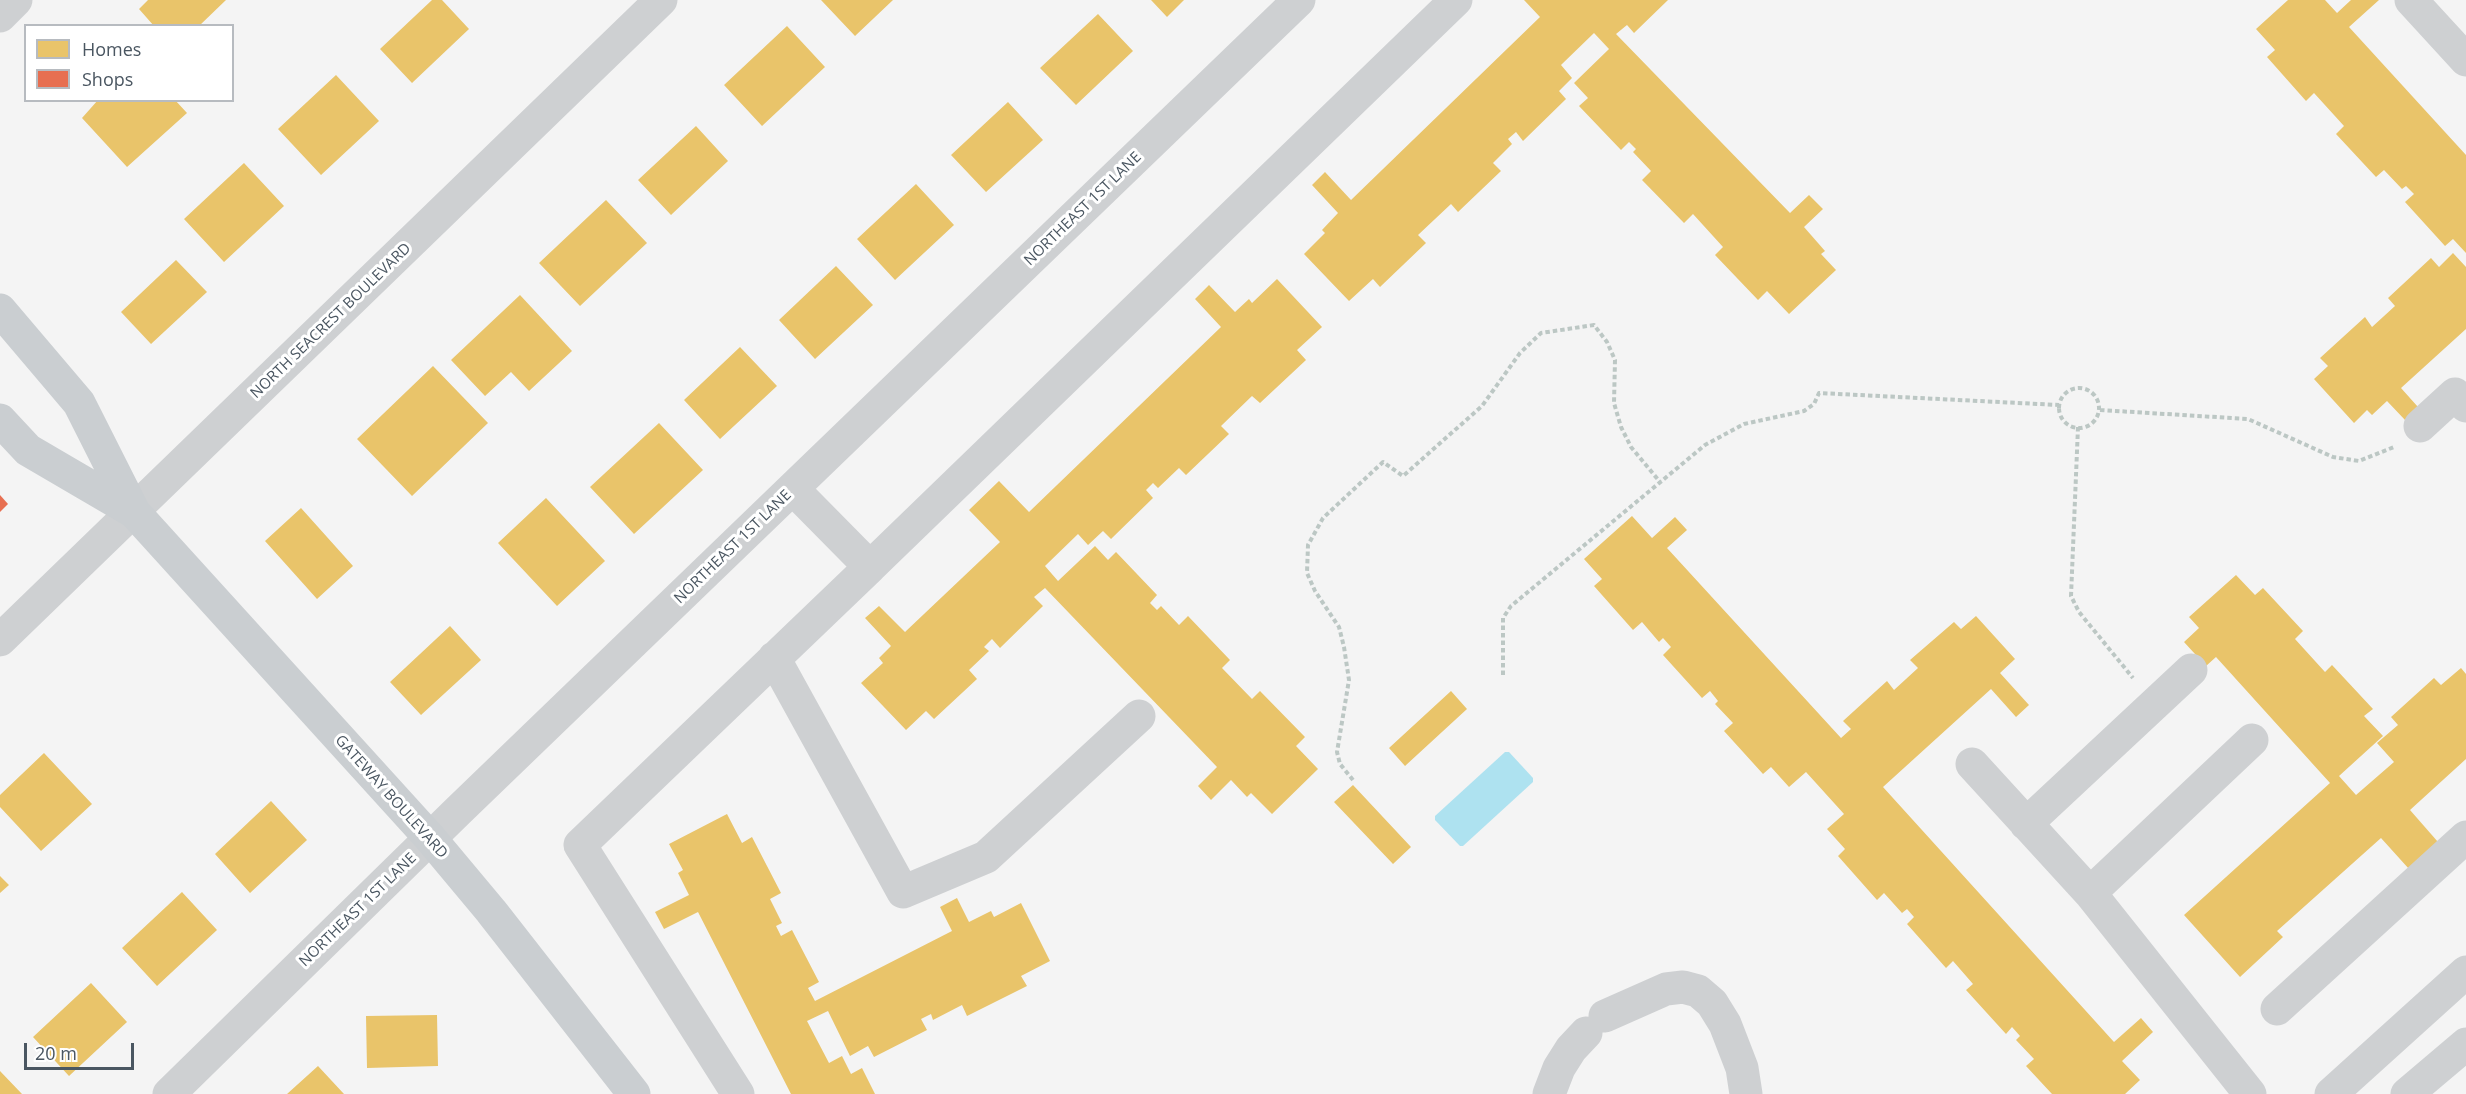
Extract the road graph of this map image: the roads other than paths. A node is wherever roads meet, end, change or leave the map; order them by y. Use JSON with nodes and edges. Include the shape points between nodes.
{"nodes":[{"id":1,"x":16,"y":0,"type":"edge"},
{"id":2,"x":661,"y":0,"type":"edge"},
{"id":3,"x":1299,"y":0,"type":"edge"},
{"id":4,"x":1456,"y":0,"type":"edge"},
{"id":5,"x":2410,"y":0,"type":"edge"},
{"id":6,"x":0,"y":16,"type":"edge"},
{"id":7,"x":2466,"y":60,"type":"edge"},
{"id":8,"x":0,"y":310,"type":"edge"},
{"id":9,"x":2466,"y":405,"type":"edge"},
{"id":10,"x":0,"y":420,"type":"edge"},
{"id":11,"x":2420,"y":426,"type":"road end"},
{"id":12,"x":793,"y":489,"type":"junction"},
{"id":13,"x":134,"y":512,"type":"junction"},
{"id":14,"x":870,"y":567,"type":"junction"},
{"id":15,"x":0,"y":640,"type":"edge"},
{"id":16,"x":774,"y":658,"type":"junction"},
{"id":17,"x":2191,"y":670,"type":"dead end"},
{"id":18,"x":1139,"y":716,"type":"dead end"},
{"id":19,"x":2252,"y":740,"type":"dead end"},
{"id":20,"x":1972,"y":764,"type":"dead end"},
{"id":21,"x":2026,"y":824,"type":"junction"},
{"id":22,"x":2466,"y":837,"type":"edge"},
{"id":23,"x":430,"y":838,"type":"junction"},
{"id":24,"x":2090,"y":893,"type":"junction"},
{"id":25,"x":2466,"y":972,"type":"edge"},
{"id":26,"x":2277,"y":1009,"type":"dead end"},
{"id":27,"x":2466,"y":1044,"type":"edge"},
{"id":28,"x":169,"y":1094,"type":"edge"},
{"id":29,"x":634,"y":1094,"type":"edge"},
{"id":30,"x":738,"y":1094,"type":"edge"},
{"id":31,"x":1549,"y":1094,"type":"edge"},
{"id":32,"x":1746,"y":1094,"type":"edge"},
{"id":33,"x":2250,"y":1094,"type":"edge"},
{"id":34,"x":2331,"y":1094,"type":"edge"},
{"id":35,"x":2407,"y":1094,"type":"edge"}],
"edges":[{"from":1,"to":6,"type":"street"},
{"from":2,"to":13,"type":"street","name":"NORTH SEACREST BOULEVARD"},
{"from":3,"to":12,"type":"street","name":"NORTHEAST 1ST LANE"},
{"from":4,"to":14,"type":"street"},
{"from":5,"to":7,"type":"street"},
{"from":8,"to":13,"type":"main road","name":"GATEWAY BOULEVARD","via":[[79,403]]},
{"from":9,"to":11,"type":"street","via":[[2455,394]]},
{"from":10,"to":13,"type":"main road","name":"GATEWAY BOULEVARD","via":[[28,450]]},
{"from":12,"to":14,"type":"street"},
{"from":12,"to":23,"type":"street","name":"NORTHEAST 1ST LANE"},
{"from":13,"to":15,"type":"street","name":"NORTH SEACREST BOULEVARD"},
{"from":13,"to":23,"type":"main road","name":"GATEWAY BOULEVARD"},
{"from":14,"to":16,"type":"street"},
{"from":16,"to":18,"type":"street","via":[[903,892],[986,857]]},
{"from":16,"to":30,"type":"street","via":[[580,845]]},
{"from":17,"to":21,"type":"street"},
{"from":19,"to":24,"type":"street"},
{"from":20,"to":21,"type":"street"},
{"from":21,"to":24,"type":"street"},
{"from":22,"to":26,"type":"street"},
{"from":23,"to":28,"type":"street","name":"NORTHEAST 1ST LANE"},
{"from":23,"to":29,"type":"main road","name":"GATEWAY BOULEVARD"},
{"from":24,"to":33,"type":"street"},
{"from":25,"to":34,"type":"street"},
{"from":27,"to":35,"type":"street"},
{"from":31,"to":32,"type":"street","via":[[1571,1049],[1595,1025],[1666,989],[1683,987],[1698,991],[1712,1003],[1725,1024],[1742,1068]]}]}
